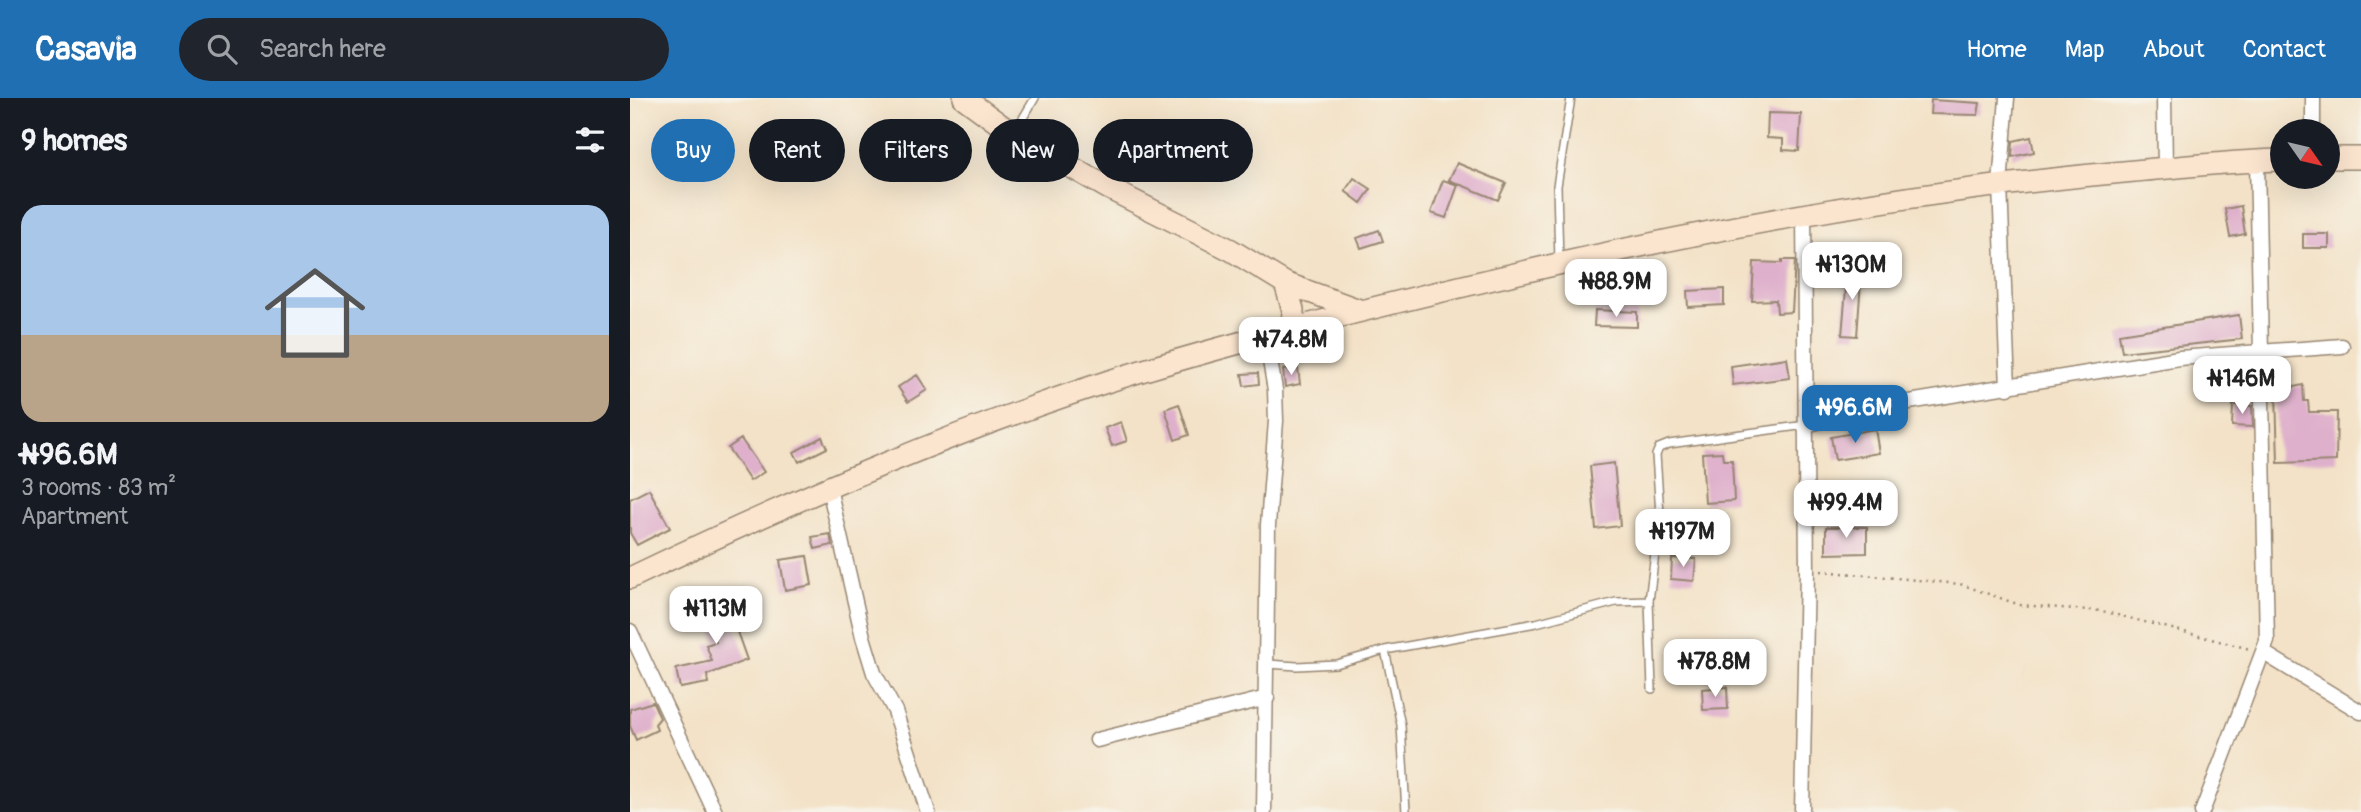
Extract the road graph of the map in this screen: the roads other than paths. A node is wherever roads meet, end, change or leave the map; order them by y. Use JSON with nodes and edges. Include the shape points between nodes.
{"nodes":[{"id":1,"x":964,"y":98,"type":"edge"},
{"id":2,"x":1035,"y":98,"type":"edge"},
{"id":3,"x":1571,"y":98,"type":"edge"},
{"id":4,"x":2007,"y":98,"type":"edge"},
{"id":5,"x":2164,"y":98,"type":"edge"},
{"id":6,"x":2312,"y":98,"type":"edge"},
{"id":7,"x":993,"y":119,"type":"edge"},
{"id":8,"x":1022,"y":119,"type":"edge"},
{"id":9,"x":2313,"y":119,"type":"edge"},
{"id":10,"x":2340,"y":158,"type":"edge"},
{"id":11,"x":2361,"y":158,"type":"edge"},
{"id":12,"x":2257,"y":160,"type":"junction"},
{"id":13,"x":2270,"y":160,"type":"edge"},
{"id":14,"x":2165,"y":169,"type":"junction"},
{"id":15,"x":1079,"y":172,"type":"edge"},
{"id":16,"x":2000,"y":185,"type":"junction"},
{"id":17,"x":1804,"y":214,"type":"junction"},
{"id":18,"x":1559,"y":264,"type":"junction"},
{"id":19,"x":1285,"y":283,"type":"junction"},
{"id":20,"x":1362,"y":311,"type":"junction"},
{"id":21,"x":1292,"y":331,"type":"junction"},
{"id":22,"x":1265,"y":337,"type":"junction"},
{"id":23,"x":2342,"y":346,"type":"dead end"},
{"id":24,"x":2259,"y":350,"type":"junction"},
{"id":25,"x":2008,"y":388,"type":"junction"},
{"id":26,"x":1806,"y":425,"type":"junction"},
{"id":27,"x":828,"y":488,"type":"junction"},
{"id":28,"x":630,"y":578,"type":"edge"},
{"id":29,"x":1649,"y":601,"type":"junction"},
{"id":30,"x":630,"y":631,"type":"edge"},
{"id":31,"x":1385,"y":650,"type":"junction"},
{"id":32,"x":2264,"y":653,"type":"junction"},
{"id":33,"x":1268,"y":664,"type":"junction"},
{"id":34,"x":1652,"y":689,"type":"dead end"},
{"id":35,"x":1267,"y":698,"type":"junction"},
{"id":36,"x":2361,"y":712,"type":"edge"},
{"id":37,"x":1097,"y":740,"type":"dead end"},
{"id":38,"x":715,"y":812,"type":"edge"},
{"id":39,"x":929,"y":812,"type":"edge"},
{"id":40,"x":1264,"y":812,"type":"edge"},
{"id":41,"x":1406,"y":812,"type":"edge"},
{"id":42,"x":1802,"y":812,"type":"edge"},
{"id":43,"x":2202,"y":812,"type":"edge"}],
"edges":[{"from":1,"to":7,"type":"main road"},
{"from":2,"to":8,"type":"lane"},
{"from":3,"to":18,"type":"lane","via":[[1558,186]]},
{"from":4,"to":16,"type":"street"},
{"from":5,"to":14,"type":"street"},
{"from":6,"to":9,"type":"street"},
{"from":10,"to":11,"type":"main road"},
{"from":12,"to":13,"type":"main road"},
{"from":12,"to":14,"type":"main road"},
{"from":12,"to":24,"type":"street"},
{"from":14,"to":16,"type":"main road"},
{"from":15,"to":19,"type":"main road"},
{"from":16,"to":17,"type":"main road"},
{"from":16,"to":25,"type":"street"},
{"from":17,"to":18,"type":"main road"},
{"from":17,"to":26,"type":"street"},
{"from":18,"to":20,"type":"main road"},
{"from":19,"to":20,"type":"main road"},
{"from":19,"to":21,"type":"main road","via":[[1293,310]]},
{"from":20,"to":21,"type":"main road"},
{"from":21,"to":22,"type":"main road"},
{"from":22,"to":27,"type":"main road","via":[[1052,402]]},
{"from":22,"to":33,"type":"street","via":[[1276,421],[1268,526]]},
{"from":23,"to":24,"type":"street"},
{"from":24,"to":25,"type":"street","via":[[2179,358]]},
{"from":24,"to":32,"type":"street"},
{"from":25,"to":26,"type":"street","via":[[1867,409]]},
{"from":26,"to":29,"type":"lane","via":[[1660,448],[1656,455],[1659,546]]},
{"from":26,"to":42,"type":"street"},
{"from":27,"to":28,"type":"main road"},
{"from":27,"to":39,"type":"street","via":[[874,673],[895,711]]},
{"from":29,"to":31,"type":"lane","via":[[1616,602],[1536,623]]},
{"from":29,"to":34,"type":"lane"},
{"from":30,"to":38,"type":"street"},
{"from":31,"to":33,"type":"lane","via":[[1336,664]]},
{"from":31,"to":41,"type":"lane","via":[[1401,725]]},
{"from":32,"to":36,"type":"street"},
{"from":32,"to":43,"type":"street"},
{"from":33,"to":35,"type":"street"},
{"from":35,"to":37,"type":"street"},
{"from":35,"to":40,"type":"street"}]}
